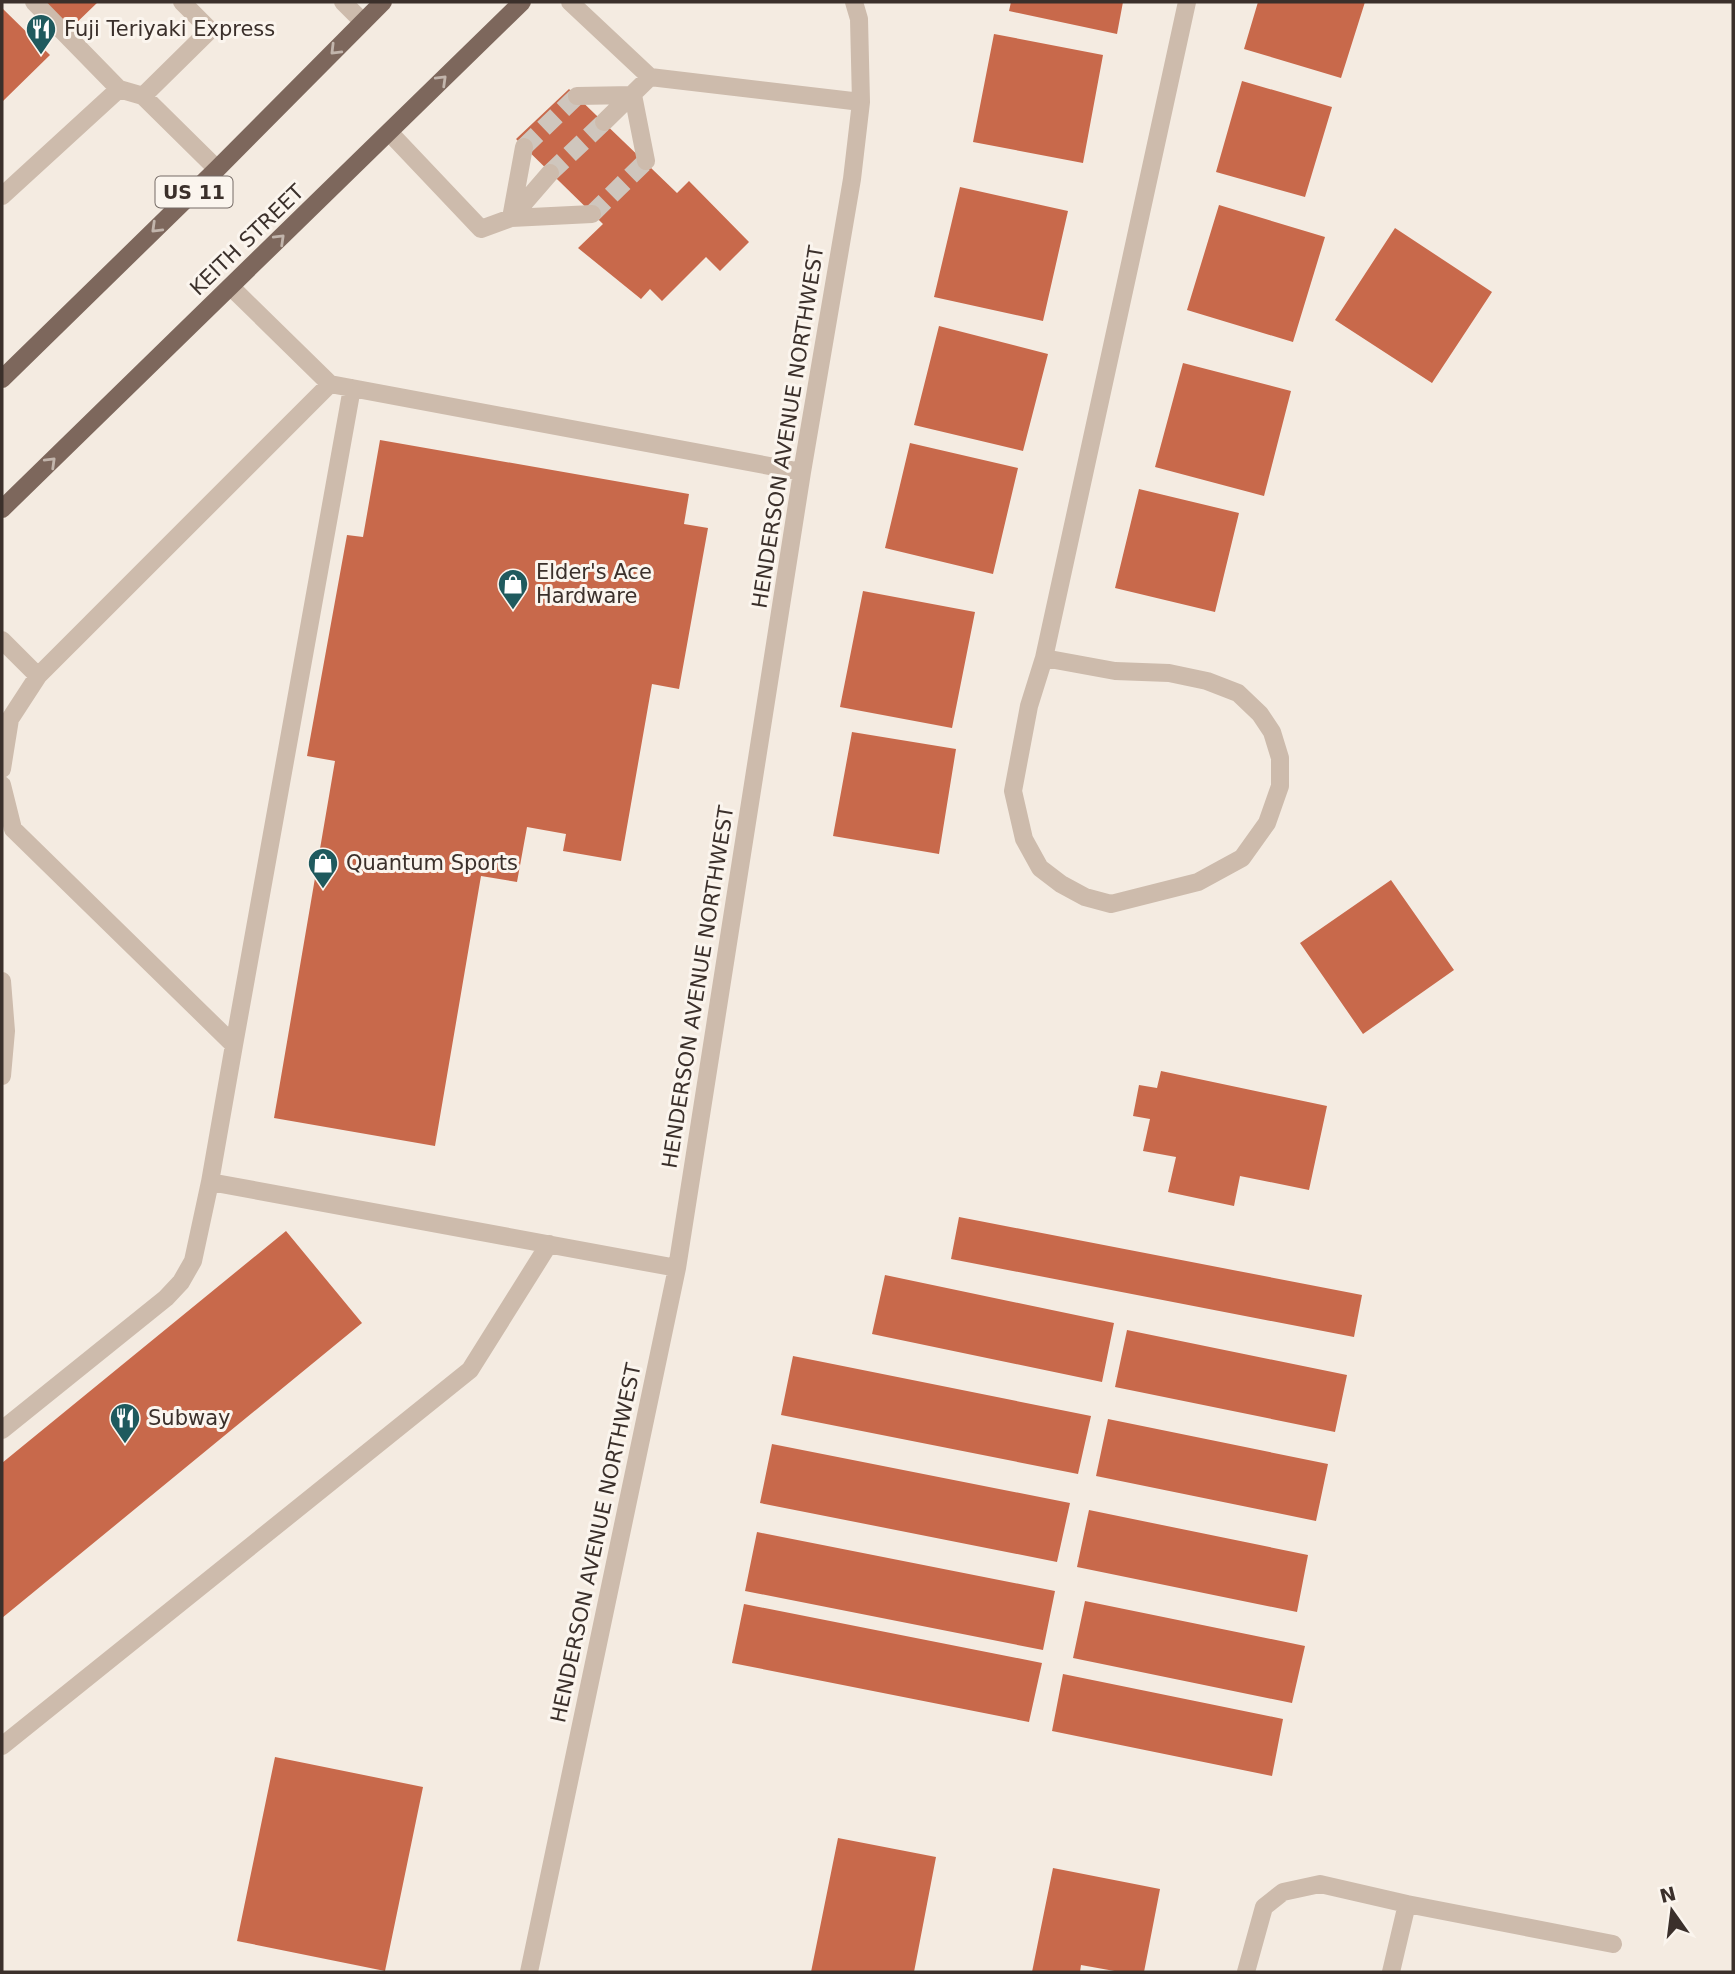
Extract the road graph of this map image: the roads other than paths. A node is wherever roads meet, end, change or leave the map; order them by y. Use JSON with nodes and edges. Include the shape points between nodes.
{"nodes":[{"id":1,"x":34,"y":2,"type":"edge"},
{"id":2,"x":182,"y":2,"type":"edge"},
{"id":3,"x":343,"y":2,"type":"edge"},
{"id":4,"x":383,"y":2,"type":"edge"},
{"id":5,"x":522,"y":2,"type":"edge"},
{"id":6,"x":570,"y":2,"type":"edge"},
{"id":7,"x":854,"y":2,"type":"edge"},
{"id":8,"x":1186,"y":2,"type":"edge"},
{"id":9,"x":363,"y":22,"type":"junction"},
{"id":10,"x":650,"y":77,"type":"junction"},
{"id":11,"x":119,"y":89,"type":"junction"},
{"id":12,"x":633,"y":95,"type":"junction"},
{"id":13,"x":144,"y":96,"type":"junction"},
{"id":14,"x":577,"y":96,"type":"tunnel mouth"},
{"id":15,"x":861,"y":102,"type":"junction"},
{"id":16,"x":604,"y":122,"type":"tunnel mouth"},
{"id":17,"x":389,"y":132,"type":"junction"},
{"id":18,"x":524,"y":148,"type":"tunnel mouth"},
{"id":19,"x":646,"y":161,"type":"dead end"},
{"id":20,"x":216,"y":169,"type":"junction"},
{"id":21,"x":551,"y":173,"type":"tunnel mouth"},
{"id":22,"x":2,"y":196,"type":"edge"},
{"id":23,"x":592,"y":214,"type":"tunnel mouth"},
{"id":24,"x":511,"y":218,"type":"junction"},
{"id":25,"x":231,"y":287,"type":"junction"},
{"id":26,"x":2,"y":379,"type":"edge"},
{"id":27,"x":330,"y":384,"type":"junction"},
{"id":28,"x":352,"y":388,"type":"junction"},
{"id":29,"x":802,"y":472,"type":"junction"},
{"id":30,"x":2,"y":509,"type":"edge"},
{"id":31,"x":2,"y":640,"type":"edge"},
{"id":32,"x":1044,"y":658,"type":"junction"},
{"id":33,"x":38,"y":676,"type":"junction"},
{"id":34,"x":6,"y":725,"type":"edge"},
{"id":35,"x":2,"y":769,"type":"edge"},
{"id":36,"x":2,"y":785,"type":"edge"},
{"id":37,"x":2,"y":981,"type":"edge"},
{"id":38,"x":234,"y":1045,"type":"junction"},
{"id":39,"x":2,"y":1076,"type":"edge"},
{"id":40,"x":210,"y":1182,"type":"junction"},
{"id":41,"x":549,"y":1244,"type":"junction"},
{"id":42,"x":677,"y":1268,"type":"junction"},
{"id":43,"x":2,"y":1430,"type":"edge"},
{"id":44,"x":2,"y":1746,"type":"edge"},
{"id":45,"x":1407,"y":1904,"type":"junction"},
{"id":46,"x":1613,"y":1944,"type":"dead end"},
{"id":47,"x":529,"y":1972,"type":"edge"},
{"id":48,"x":1246,"y":1972,"type":"edge"},
{"id":49,"x":1391,"y":1972,"type":"edge"}],
"edges":[{"from":1,"to":11,"type":"street"},
{"from":2,"to":13,"type":"street","via":[[210,30]]},
{"from":3,"to":9,"type":"street"},
{"from":4,"to":9,"type":"main road","number":"US 11"},
{"from":17,"to":5,"type":"main road","name":"KEITH STREET","one_way":true},
{"from":6,"to":10,"type":"street"},
{"from":7,"to":15,"type":"street","name":"HENDERSON AVENUE NORTHWEST","via":[[859,19]]},
{"from":8,"to":32,"type":"street"},
{"from":9,"to":20,"type":"main road","number":"US 11","one_way":true},
{"from":10,"to":12,"type":"street"},
{"from":10,"to":15,"type":"street"},
{"from":11,"to":13,"type":"street"},
{"from":11,"to":22,"type":"street"},
{"from":12,"to":14,"type":"street"},
{"from":12,"to":16,"type":"street"},
{"from":12,"to":19,"type":"street"},
{"from":13,"to":20,"type":"street"},
{"from":15,"to":29,"type":"street","name":"HENDERSON AVENUE NORTHWEST"},
{"from":17,"to":24,"type":"street","via":[[481,229]]},
{"from":25,"to":17,"type":"main road","name":"KEITH STREET","one_way":true},
{"from":18,"to":24,"type":"street"},
{"from":20,"to":26,"type":"main road","number":"US 11","one_way":true},
{"from":21,"to":24,"type":"street"},
{"from":23,"to":24,"type":"street"},
{"from":25,"to":27,"type":"street"},
{"from":30,"to":25,"type":"main road","name":"KEITH STREET","one_way":true},
{"from":27,"to":28,"type":"street"},
{"from":27,"to":33,"type":"street"},
{"from":28,"to":29,"type":"street"},
{"from":28,"to":38,"type":"street"},
{"from":29,"to":42,"type":"street","name":"HENDERSON AVENUE NORTHWEST"},
{"from":31,"to":33,"type":"street"},
{"from":32,"to":32,"type":"street","via":[[1029,706],[1013,791],[1024,839],[1040,868],[1085,897],[1111,904],[1198,882],[1242,858],[1267,823],[1280,786],[1280,758],[1272,732],[1253,707],[1238,692],[1207,681]]},
{"from":33,"to":34,"type":"street"},
{"from":34,"to":35,"type":"street"},
{"from":36,"to":38,"type":"street","via":[[13,829]]},
{"from":37,"to":39,"type":"street","via":[[6,1031]]},
{"from":38,"to":40,"type":"street"},
{"from":40,"to":41,"type":"street"},
{"from":40,"to":43,"type":"street","via":[[192,1261],[181,1282]]},
{"from":41,"to":42,"type":"street"},
{"from":41,"to":44,"type":"street","via":[[470,1370]]},
{"from":42,"to":47,"type":"street","name":"HENDERSON AVENUE NORTHWEST"},
{"from":45,"to":46,"type":"street"},
{"from":45,"to":48,"type":"street","via":[[1320,1884],[1283,1892],[1264,1907]]},
{"from":45,"to":49,"type":"street"}]}
